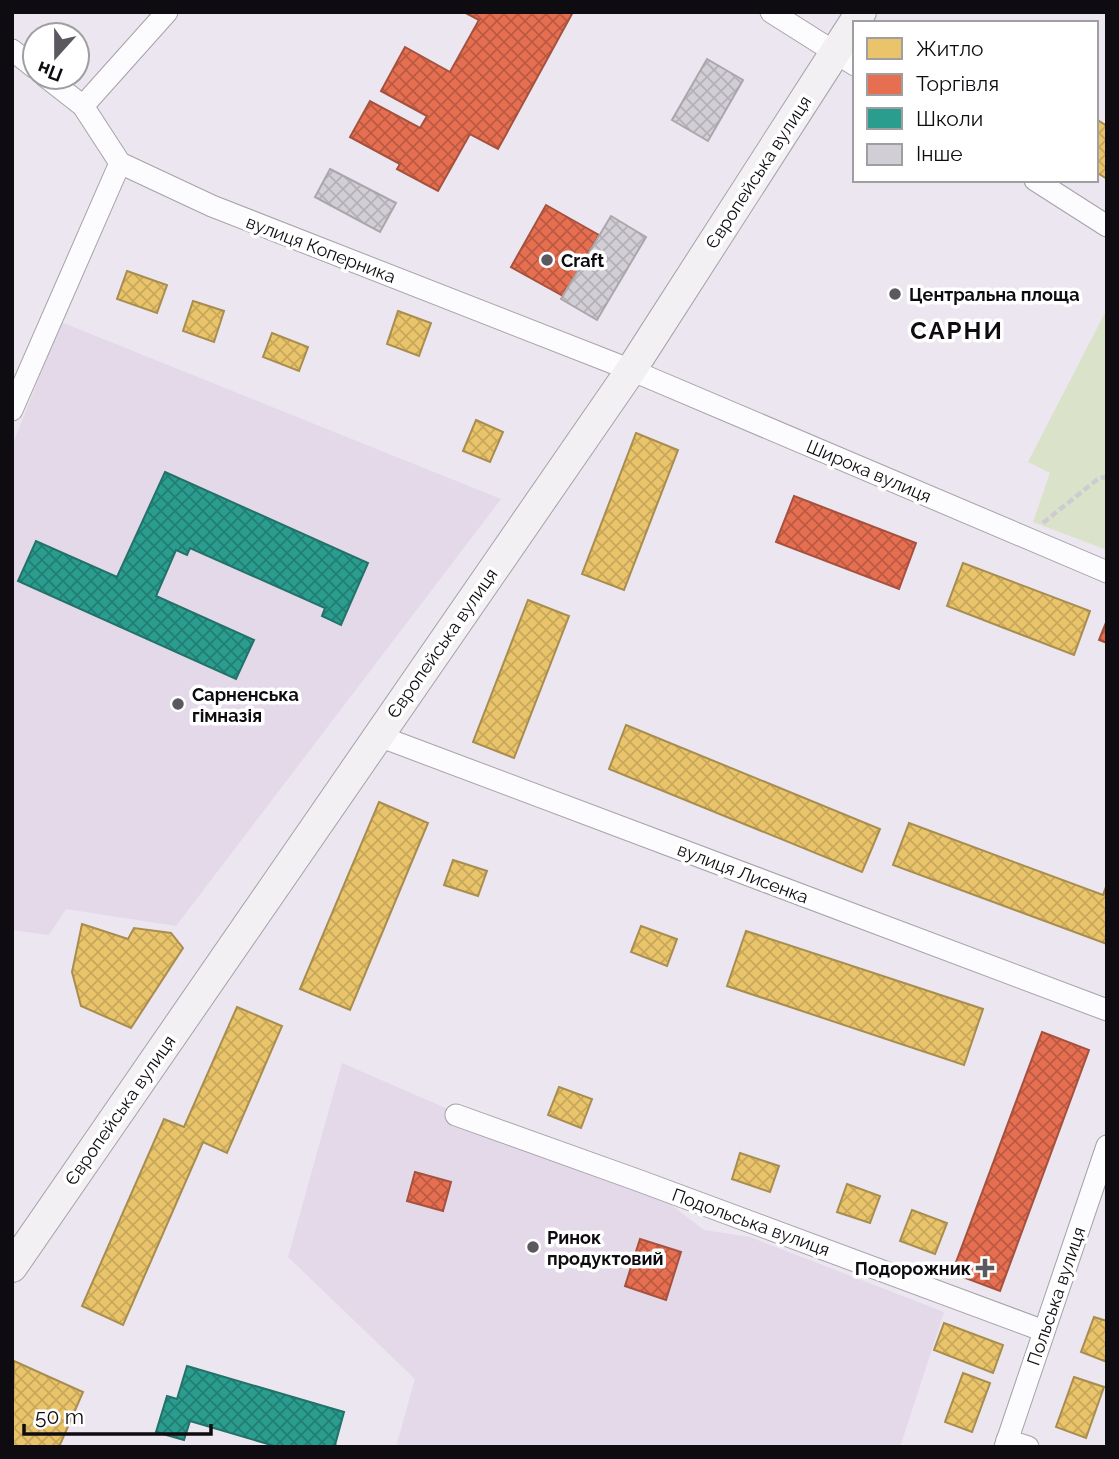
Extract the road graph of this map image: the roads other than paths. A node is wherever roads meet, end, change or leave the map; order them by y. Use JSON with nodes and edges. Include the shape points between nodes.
{"nodes":[{"id":1,"x":167,"y":12,"type":"edge"},
{"id":2,"x":771,"y":12,"type":"edge"},
{"id":3,"x":853,"y":36,"type":"edge"},
{"id":4,"x":845,"y":59,"type":"edge"},
{"id":5,"x":64,"y":91,"type":"edge"},
{"id":6,"x":83,"y":106,"type":"junction"},
{"id":7,"x":120,"y":163,"type":"junction"},
{"id":8,"x":1038,"y":182,"type":"edge"},
{"id":9,"x":1107,"y":226,"type":"edge"},
{"id":10,"x":631,"y":370,"type":"junction"},
{"id":11,"x":12,"y":410,"type":"edge"},
{"id":12,"x":1107,"y":572,"type":"edge"},
{"id":13,"x":379,"y":736,"type":"junction"},
{"id":14,"x":1107,"y":1010,"type":"edge"},
{"id":15,"x":456,"y":1115,"type":"dead end"},
{"id":16,"x":1107,"y":1146,"type":"edge"},
{"id":17,"x":12,"y":1267,"type":"edge"},
{"id":18,"x":1044,"y":1331,"type":"junction"},
{"id":19,"x":1013,"y":1445,"type":"edge"}],
"edges":[{"from":1,"to":6,"type":"street"},
{"from":2,"to":4,"type":"street"},
{"from":3,"to":4,"type":"main road","name":"Європейська вулиця"},
{"from":4,"to":10,"type":"main road","name":"Європейська вулиця"},
{"from":5,"to":6,"type":"street"},
{"from":6,"to":7,"type":"street"},
{"from":7,"to":10,"type":"street","name":"вулиця Коперника","via":[[212,206]]},
{"from":7,"to":11,"type":"street"},
{"from":8,"to":9,"type":"street"},
{"from":10,"to":12,"type":"street","name":"Широка вулиця"},
{"from":10,"to":13,"type":"main road","name":"Європейська вулиця"},
{"from":13,"to":14,"type":"street","name":"вулиця Лисенка"},
{"from":13,"to":17,"type":"main road","name":"Європейська вулиця"},
{"from":15,"to":18,"type":"street","name":"Подольська вулиця"},
{"from":16,"to":18,"type":"street","name":"Польська вулиця"},
{"from":18,"to":19,"type":"street","name":"Польська вулиця"}]}
